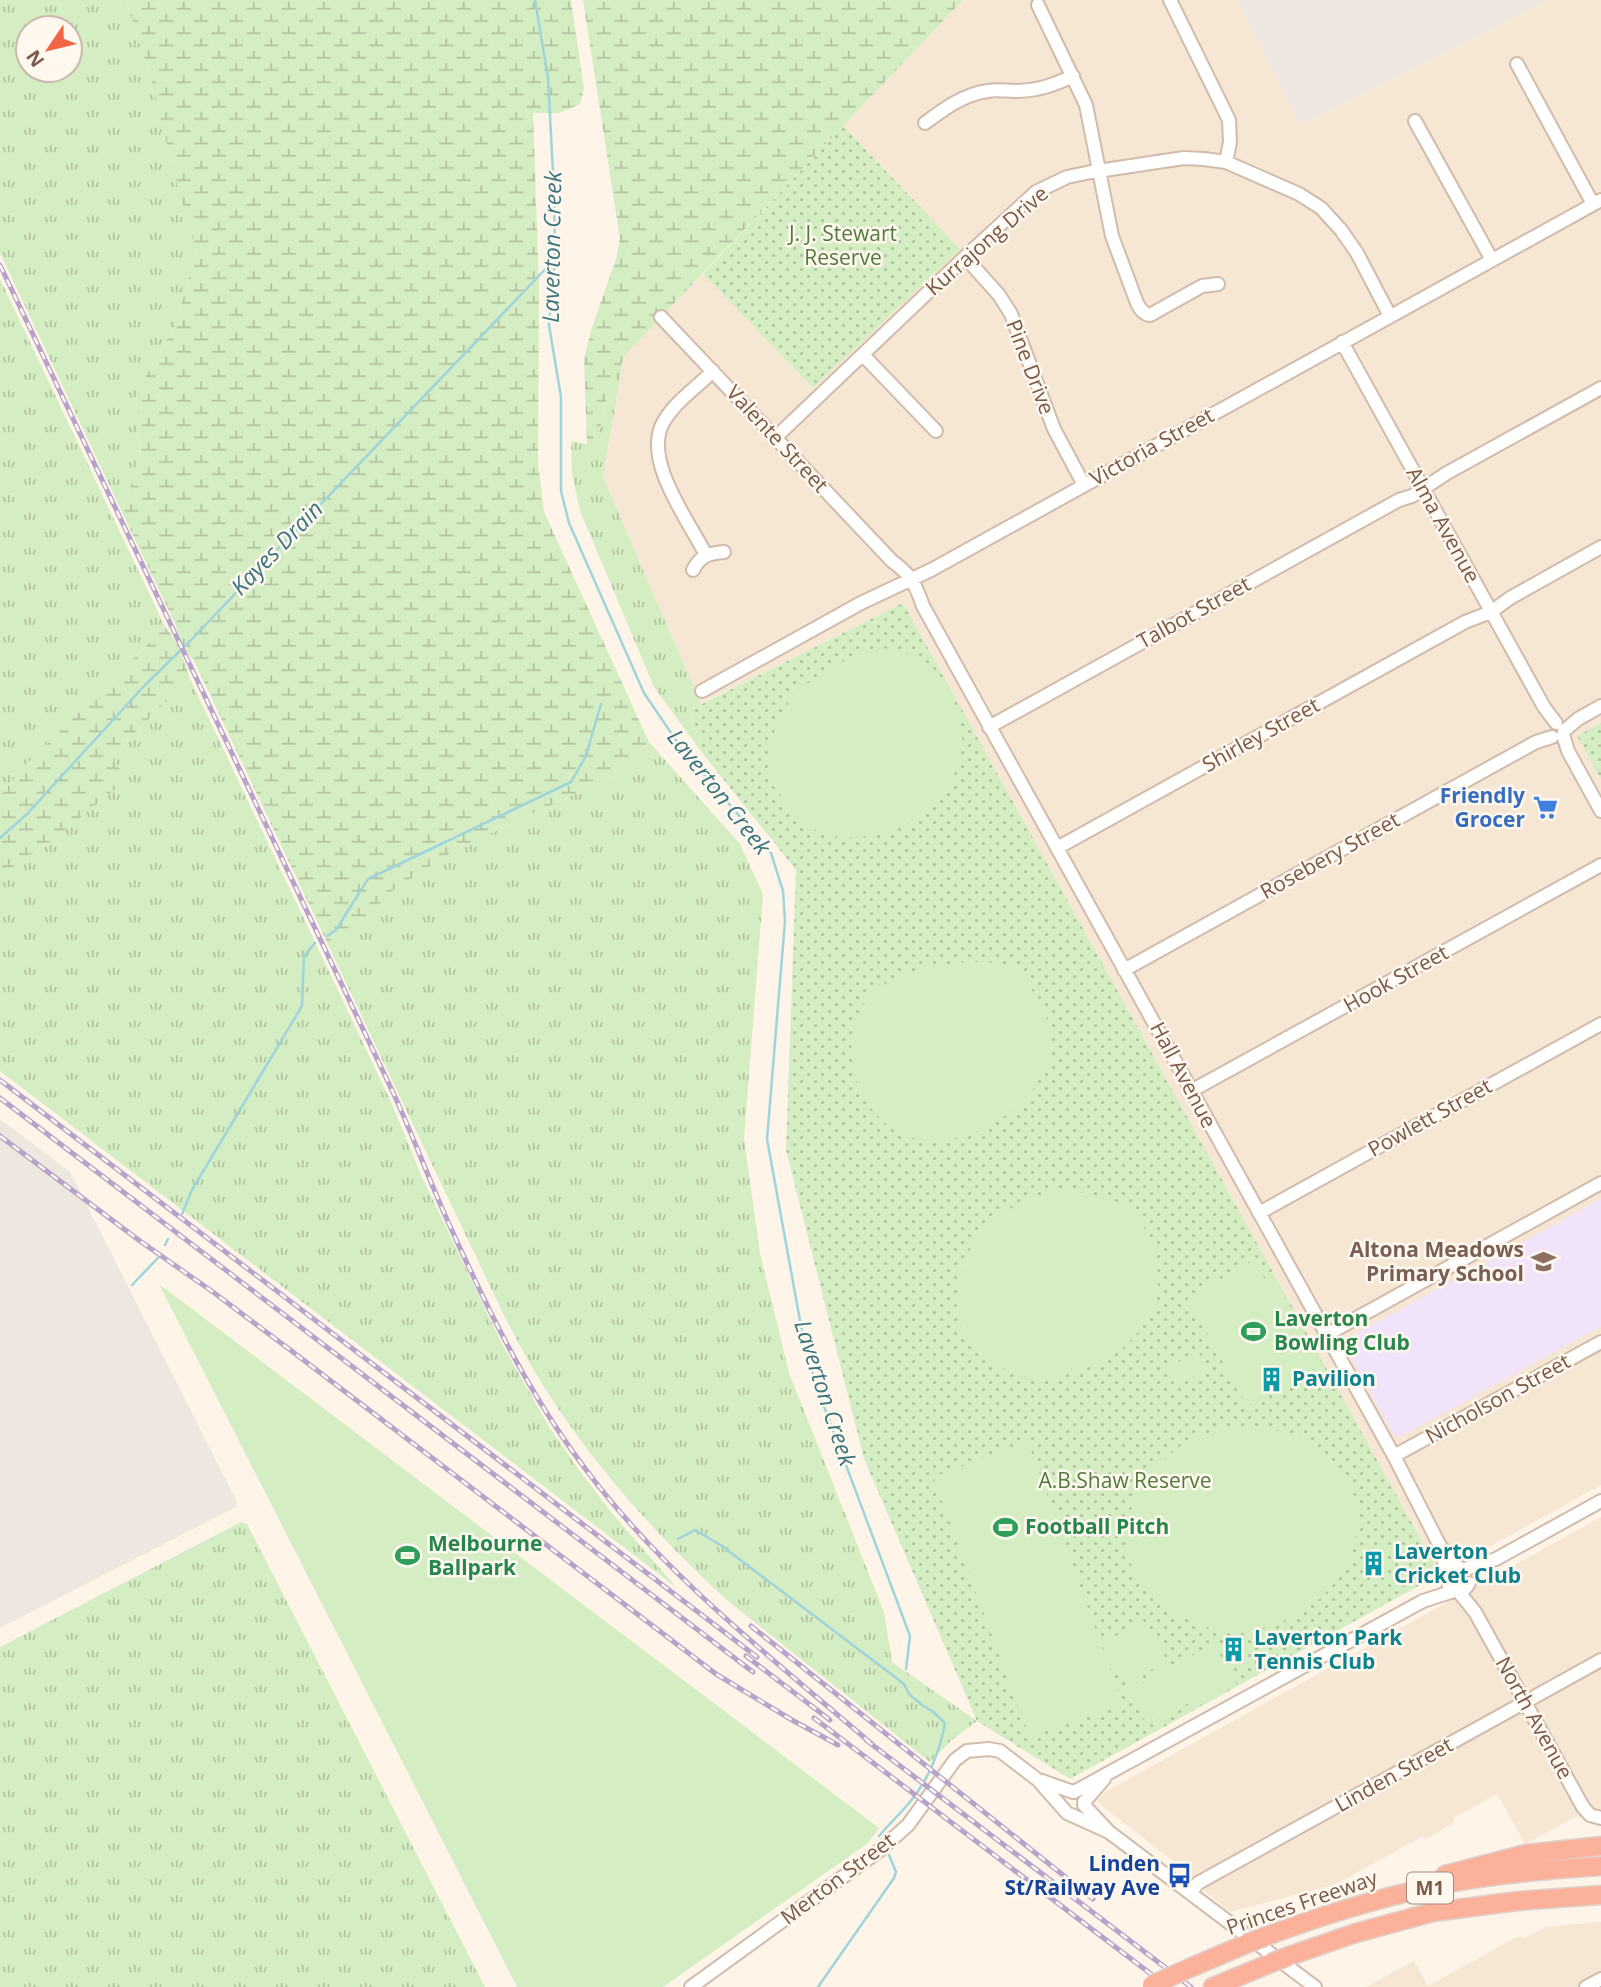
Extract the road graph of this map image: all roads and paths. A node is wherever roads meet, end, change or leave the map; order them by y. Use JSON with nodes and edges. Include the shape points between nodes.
{"nodes":[{"id":1,"x":1170,"y":0,"type":"edge"},
{"id":2,"x":1038,"y":5,"type":"dead end"},
{"id":3,"x":1517,"y":64,"type":"dead end"},
{"id":4,"x":1073,"y":76,"type":"junction"},
{"id":5,"x":1415,"y":121,"type":"dead end"},
{"id":6,"x":925,"y":123,"type":"dead end"},
{"id":7,"x":1226,"y":162,"type":"junction"},
{"id":8,"x":1099,"y":171,"type":"junction"},
{"id":9,"x":1597,"y":202,"type":"edge"},
{"id":10,"x":965,"y":257,"type":"junction"},
{"id":11,"x":1492,"y":260,"type":"junction"},
{"id":12,"x":1217,"y":284,"type":"dead end"},
{"id":13,"x":1390,"y":316,"type":"junction"},
{"id":14,"x":661,"y":317,"type":"dead end"},
{"id":15,"x":1342,"y":342,"type":"junction"},
{"id":16,"x":863,"y":355,"type":"junction"},
{"id":17,"x":713,"y":371,"type":"junction"},
{"id":18,"x":1601,"y":388,"type":"edge"},
{"id":19,"x":936,"y":431,"type":"dead end"},
{"id":20,"x":775,"y":438,"type":"junction"},
{"id":21,"x":1084,"y":485,"type":"junction"},
{"id":22,"x":1422,"y":487,"type":"junction"},
{"id":23,"x":1601,"y":547,"type":"edge"},
{"id":24,"x":724,"y":552,"type":"dead end"},
{"id":25,"x":706,"y":555,"type":"junction"},
{"id":26,"x":693,"y":570,"type":"dead end"},
{"id":27,"x":909,"y":582,"type":"junction"},
{"id":28,"x":1489,"y":609,"type":"junction"},
{"id":29,"x":702,"y":691,"type":"dead end"},
{"id":30,"x":1601,"y":706,"type":"edge"},
{"id":31,"x":989,"y":727,"type":"junction"},
{"id":32,"x":1556,"y":731,"type":"junction"},
{"id":33,"x":1601,"y":811,"type":"edge"},
{"id":34,"x":1057,"y":848,"type":"junction"},
{"id":35,"x":1601,"y":865,"type":"edge"},
{"id":36,"x":1124,"y":970,"type":"junction"},
{"id":37,"x":1601,"y":1024,"type":"edge"},
{"id":38,"x":1191,"y":1091,"type":"junction"},
{"id":39,"x":1601,"y":1183,"type":"edge"},
{"id":40,"x":1259,"y":1213,"type":"junction"},
{"id":41,"x":1326,"y":1335,"type":"junction"},
{"id":42,"x":1601,"y":1342,"type":"edge"},
{"id":43,"x":1394,"y":1456,"type":"junction"},
{"id":44,"x":1601,"y":1501,"type":"edge"},
{"id":45,"x":1440,"y":1546,"type":"junction"},
{"id":46,"x":1496,"y":1559,"type":"junction"},
{"id":47,"x":1461,"y":1569,"type":"junction"},
{"id":48,"x":1447,"y":1578,"type":"junction"},
{"id":49,"x":1469,"y":1582,"type":"junction"},
{"id":50,"x":1456,"y":1591,"type":"junction"},
{"id":51,"x":1423,"y":1601,"type":"junction"},
{"id":52,"x":1475,"y":1612,"type":"junction"},
{"id":53,"x":1601,"y":1660,"type":"edge"},
{"id":54,"x":1525,"y":1702,"type":"junction"},
{"id":55,"x":1107,"y":1776,"type":"junction"},
{"id":56,"x":1038,"y":1780,"type":"junction"},
{"id":57,"x":1074,"y":1792,"type":"junction"},
{"id":58,"x":1084,"y":1803,"type":"junction"},
{"id":59,"x":1067,"y":1811,"type":"junction"},
{"id":60,"x":1599,"y":1818,"type":"edge"},
{"id":61,"x":1110,"y":1832,"type":"junction"},
{"id":62,"x":1601,"y":1846,"type":"edge"},
{"id":63,"x":1601,"y":1866,"type":"edge"},
{"id":64,"x":1190,"y":1894,"type":"junction"},
{"id":65,"x":1601,"y":1895,"type":"edge"},
{"id":66,"x":1376,"y":1900,"type":"junction"},
{"id":67,"x":1601,"y":1904,"type":"edge"},
{"id":68,"x":1376,"y":1927,"type":"junction"},
{"id":69,"x":1601,"y":1979,"type":"edge"},
{"id":70,"x":1150,"y":1986,"type":"edge"},
{"id":71,"x":1215,"y":1986,"type":"edge"},
{"id":72,"x":691,"y":1987,"type":"edge"},
{"id":73,"x":1315,"y":1987,"type":"edge"},
{"id":74,"x":1586,"y":1987,"type":"edge"}],
"edges":[{"from":1,"to":7,"type":"street","via":[[1229,120]]},
{"from":2,"to":4,"type":"street"},
{"from":3,"to":9,"type":"street"},
{"from":4,"to":6,"type":"street","via":[[1036,90],[988,90],[969,95]]},
{"from":4,"to":8,"type":"street","via":[[1089,115]]},
{"from":5,"to":11,"type":"street"},
{"from":7,"to":8,"type":"street","name":"Kurrajong Drive","via":[[1184,158]]},
{"from":7,"to":13,"type":"street","name":"Kurrajong Drive","via":[[1321,208],[1357,253]]},
{"from":8,"to":10,"type":"street","name":"Kurrajong Drive","via":[[1067,177],[1036,192]]},
{"from":8,"to":12,"type":"street","via":[[1112,236],[1141,310],[1150,314],[1202,286]]},
{"from":9,"to":11,"type":"street","name":"Victoria Street"},
{"from":10,"to":16,"type":"street","name":"Kurrajong Drive"},
{"from":10,"to":21,"type":"street","name":"Pine Drive","via":[[1011,314],[1054,429]]},
{"from":11,"to":13,"type":"street","name":"Victoria Street"},
{"from":13,"to":15,"type":"street","name":"Victoria Street"},
{"from":14,"to":17,"type":"street","name":"Valente Street"},
{"from":15,"to":21,"type":"street","name":"Victoria Street"},
{"from":15,"to":22,"type":"street","name":"Alma Avenue"},
{"from":16,"to":19,"type":"street"},
{"from":16,"to":20,"type":"street","name":"Kurrajong Drive"},
{"from":17,"to":20,"type":"street","name":"Valente Street"},
{"from":17,"to":25,"type":"street","via":[[671,412],[657,441],[663,472]]},
{"from":18,"to":22,"type":"street","name":"Talbot Street"},
{"from":20,"to":27,"type":"street","name":"Valente Street","via":[[892,561],[907,571]]},
{"from":21,"to":27,"type":"street","name":"Victoria Street"},
{"from":22,"to":28,"type":"street","name":"Alma Avenue"},
{"from":22,"to":31,"type":"street","name":"Talbot Street"},
{"from":23,"to":28,"type":"street","name":"Shirley Street"},
{"from":24,"to":25,"type":"street"},
{"from":25,"to":26,"type":"street"},
{"from":27,"to":29,"type":"street","name":"Victoria Street","via":[[861,603]]},
{"from":27,"to":31,"type":"street","name":"Hall Avenue"},
{"from":28,"to":32,"type":"street","name":"Alma Avenue"},
{"from":28,"to":34,"type":"street","name":"Shirley Street"},
{"from":30,"to":32,"type":"street","name":"Rosebery Street"},
{"from":31,"to":34,"type":"street","name":"Hall Avenue"},
{"from":32,"to":33,"type":"street","name":"Alma Avenue"},
{"from":32,"to":36,"type":"street","name":"Rosebery Street"},
{"from":34,"to":36,"type":"street","name":"Hall Avenue"},
{"from":35,"to":38,"type":"street","name":"Hook Street"},
{"from":36,"to":38,"type":"street","name":"Hall Avenue"},
{"from":37,"to":40,"type":"street","name":"Powlett Street"},
{"from":38,"to":40,"type":"street","name":"Hall Avenue"},
{"from":39,"to":41,"type":"street"},
{"from":40,"to":41,"type":"street","name":"Hall Avenue"},
{"from":41,"to":43,"type":"street","name":"Hall Avenue"},
{"from":42,"to":43,"type":"street","name":"Nicholson Street"},
{"from":43,"to":45,"type":"street","name":"Hall Avenue"},
{"from":44,"to":46,"type":"street"},
{"from":45,"to":47,"type":"street","name":"Hall Avenue"},
{"from":45,"to":48,"type":"street","name":"Hall Avenue"},
{"from":46,"to":47,"type":"street"},
{"from":46,"to":49,"type":"street"},
{"from":47,"to":48,"type":"street"},
{"from":47,"to":49,"type":"street"},
{"from":48,"to":50,"type":"street"},
{"from":48,"to":51,"type":"street"},
{"from":49,"to":50,"type":"street"},
{"from":49,"to":52,"type":"street","name":"North Avenue"},
{"from":50,"to":51,"type":"street"},
{"from":50,"to":52,"type":"street","name":"North Avenue"},
{"from":51,"to":55,"type":"street"},
{"from":52,"to":54,"type":"street","name":"North Avenue"},
{"from":53,"to":54,"type":"street","name":"Linden Street"},
{"from":54,"to":60,"type":"street","name":"North Avenue","via":[[1583,1807]]},
{"from":54,"to":64,"type":"street","name":"Linden Street","via":[[1198,1883]]},
{"from":55,"to":57,"type":"street"},
{"from":55,"to":58,"type":"street"},
{"from":56,"to":57,"type":"street","name":"Merton Street"},
{"from":56,"to":59,"type":"street","name":"Merton Street"},
{"from":56,"to":72,"type":"street","name":"Merton Street","via":[[1000,1751],[967,1751],[955,1760],[908,1825],[880,1850]]},
{"from":57,"to":58,"type":"street"},
{"from":57,"to":59,"type":"street","via":[[1064,1797]]},
{"from":58,"to":59,"type":"street","via":[[1081,1811]]},
{"from":58,"to":61,"type":"street"},
{"from":59,"to":61,"type":"street"},
{"from":61,"to":64,"type":"street"},
{"from":62,"to":66,"type":"highway","via":[[1477,1865]]},
{"from":63,"to":66,"type":"highway","name":"Princes Freeway","number":"M1","via":[[1463,1881]]},
{"from":64,"to":73,"type":"street"},
{"from":65,"to":68,"type":"highway","number":"M1","via":[[1433,1912]]},
{"from":66,"to":70,"type":"highway","name":"Princes Freeway","number":"M1","bridge":true,"via":[[1264,1937]]},
{"from":67,"to":68,"type":"highway","via":[[1474,1913]]},
{"from":68,"to":71,"type":"highway","number":"M1","bridge":true},
{"from":69,"to":74,"type":"street"}]}
